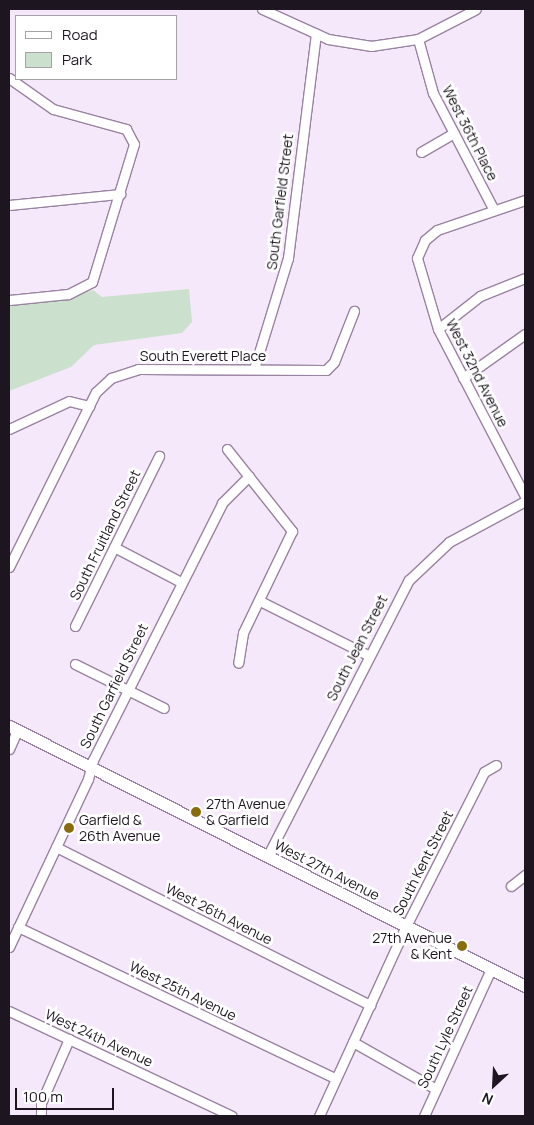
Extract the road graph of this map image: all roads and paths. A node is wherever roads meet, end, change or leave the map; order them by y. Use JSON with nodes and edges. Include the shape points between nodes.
{"nodes":[{"id":1,"x":262,"y":9,"type":"edge"},
{"id":2,"x":476,"y":9,"type":"edge"},
{"id":3,"x":316,"y":34,"type":"junction"},
{"id":4,"x":418,"y":39,"type":"junction"},
{"id":5,"x":9,"y":78,"type":"edge"},
{"id":6,"x":454,"y":133,"type":"junction"},
{"id":7,"x":421,"y":152,"type":"dead end"},
{"id":8,"x":120,"y":194,"type":"junction"},
{"id":9,"x":525,"y":200,"type":"edge"},
{"id":10,"x":9,"y":205,"type":"edge"},
{"id":11,"x":494,"y":210,"type":"junction"},
{"id":12,"x":525,"y":278,"type":"edge"},
{"id":13,"x":9,"y":300,"type":"edge"},
{"id":14,"x":354,"y":311,"type":"dead end"},
{"id":15,"x":438,"y":330,"type":"junction"},
{"id":16,"x":525,"y":334,"type":"edge"},
{"id":17,"x":254,"y":369,"type":"junction"},
{"id":18,"x":463,"y":378,"type":"junction"},
{"id":19,"x":89,"y":406,"type":"junction"},
{"id":20,"x":9,"y":429,"type":"edge"},
{"id":21,"x":227,"y":449,"type":"dead end"},
{"id":22,"x":160,"y":456,"type":"dead end"},
{"id":23,"x":249,"y":476,"type":"junction"},
{"id":24,"x":525,"y":496,"type":"edge"},
{"id":25,"x":525,"y":501,"type":"edge"},
{"id":26,"x":114,"y":547,"type":"junction"},
{"id":27,"x":9,"y":567,"type":"edge"},
{"id":28,"x":182,"y":582,"type":"junction"},
{"id":29,"x":260,"y":600,"type":"junction"},
{"id":30,"x":75,"y":626,"type":"dead end"},
{"id":31,"x":368,"y":655,"type":"junction"},
{"id":32,"x":238,"y":663,"type":"dead end"},
{"id":33,"x":75,"y":664,"type":"dead end"},
{"id":34,"x":127,"y":690,"type":"junction"},
{"id":35,"x":164,"y":708,"type":"dead end"},
{"id":36,"x":13,"y":729,"type":"edge"},
{"id":37,"x":9,"y":749,"type":"edge"},
{"id":38,"x":496,"y":765,"type":"dead end"},
{"id":39,"x":90,"y":768,"type":"junction"},
{"id":40,"x":56,"y":848,"type":"junction"},
{"id":41,"x":267,"y":857,"type":"junction"},
{"id":42,"x":525,"y":875,"type":"edge"},
{"id":43,"x":511,"y":886,"type":"dead end"},
{"id":44,"x":406,"y":926,"type":"junction"},
{"id":45,"x":18,"y":927,"type":"junction"},
{"id":46,"x":9,"y":947,"type":"edge"},
{"id":47,"x":491,"y":969,"type":"junction"},
{"id":48,"x":525,"y":986,"type":"edge"},
{"id":49,"x":370,"y":1005,"type":"junction"},
{"id":50,"x":9,"y":1010,"type":"edge"},
{"id":51,"x":70,"y":1039,"type":"junction"},
{"id":52,"x":352,"y":1042,"type":"junction"},
{"id":53,"x":336,"y":1079,"type":"junction"},
{"id":54,"x":436,"y":1089,"type":"junction"},
{"id":55,"x":41,"y":1114,"type":"edge"},
{"id":56,"x":232,"y":1116,"type":"edge"},
{"id":57,"x":318,"y":1116,"type":"edge"},
{"id":58,"x":424,"y":1116,"type":"edge"}],
"edges":[{"from":1,"to":3,"type":"street"},
{"from":2,"to":4,"type":"street"},
{"from":3,"to":4,"type":"street","via":[[371,46]]},
{"from":3,"to":17,"type":"street","name":"South Garfield Street","via":[[288,258]]},
{"from":4,"to":6,"type":"street","name":"West 36th Place","via":[[433,93]]},
{"from":5,"to":8,"type":"street","via":[[53,109],[130,132],[134,144]]},
{"from":6,"to":7,"type":"street"},
{"from":6,"to":11,"type":"street","name":"West 36th Place"},
{"from":8,"to":10,"type":"street"},
{"from":8,"to":13,"type":"street","via":[[96,276],[79,292]]},
{"from":9,"to":11,"type":"street"},
{"from":11,"to":15,"type":"street","name":"West 32nd Avenue","via":[[430,234],[417,258]]},
{"from":12,"to":15,"type":"street","via":[[480,296]]},
{"from":14,"to":17,"type":"street","name":"South Everett Place","via":[[331,368],[318,371]]},
{"from":15,"to":18,"type":"street","name":"West 32nd Avenue"},
{"from":16,"to":18,"type":"street"},
{"from":17,"to":19,"type":"street","name":"South Everett Place","via":[[130,370],[104,384]]},
{"from":18,"to":24,"type":"street","name":"West 32nd Avenue"},
{"from":19,"to":20,"type":"street","via":[[69,402]]},
{"from":19,"to":27,"type":"street","name":"South Everett Place"},
{"from":21,"to":23,"type":"street"},
{"from":22,"to":26,"type":"street","name":"South Fruitland Street"},
{"from":23,"to":28,"type":"street","name":"South Garfield Street","via":[[222,503]]},
{"from":23,"to":29,"type":"street","via":[[292,531]]},
{"from":25,"to":31,"type":"street","name":"South Jean Street","via":[[465,532],[425,562],[401,591]]},
{"from":26,"to":28,"type":"street"},
{"from":26,"to":30,"type":"street","name":"South Fruitland Street"},
{"from":28,"to":34,"type":"street","name":"South Garfield Street"},
{"from":29,"to":31,"type":"street"},
{"from":29,"to":32,"type":"street","via":[[243,633]]},
{"from":31,"to":41,"type":"street","name":"South Jean Street"},
{"from":33,"to":34,"type":"street"},
{"from":34,"to":35,"type":"street"},
{"from":34,"to":39,"type":"street","name":"South Garfield Street"},
{"from":36,"to":37,"type":"street"},
{"from":36,"to":39,"type":"main road","name":"West 27th Avenue"},
{"from":38,"to":44,"type":"street","name":"South Kent Street","via":[[484,772]]},
{"from":39,"to":40,"type":"street","name":"South Garfield Street"},
{"from":39,"to":41,"type":"main road","name":"West 27th Avenue"},
{"from":40,"to":45,"type":"street","name":"South Garfield Street"},
{"from":40,"to":49,"type":"street","name":"West 26th Avenue"},
{"from":41,"to":44,"type":"main road","name":"West 27th Avenue"},
{"from":42,"to":43,"type":"street"},
{"from":44,"to":47,"type":"main road","name":"West 27th Avenue"},
{"from":44,"to":49,"type":"street","name":"South Kent Street"},
{"from":45,"to":46,"type":"street","name":"South Garfield Street"},
{"from":45,"to":53,"type":"street","name":"West 25th Avenue"},
{"from":47,"to":48,"type":"main road","name":"West 27th Avenue"},
{"from":47,"to":54,"type":"street","name":"South Lyle Street"},
{"from":49,"to":52,"type":"street","name":"South Kent Street"},
{"from":50,"to":51,"type":"street","name":"West 24th Avenue"},
{"from":51,"to":55,"type":"street","via":[[41,1103]]},
{"from":51,"to":56,"type":"street","name":"West 24th Avenue"},
{"from":52,"to":53,"type":"street","name":"South Kent Street"},
{"from":52,"to":54,"type":"street"},
{"from":53,"to":57,"type":"street","name":"South Kent Street"},
{"from":54,"to":58,"type":"street","name":"South Lyle Street"}]}
